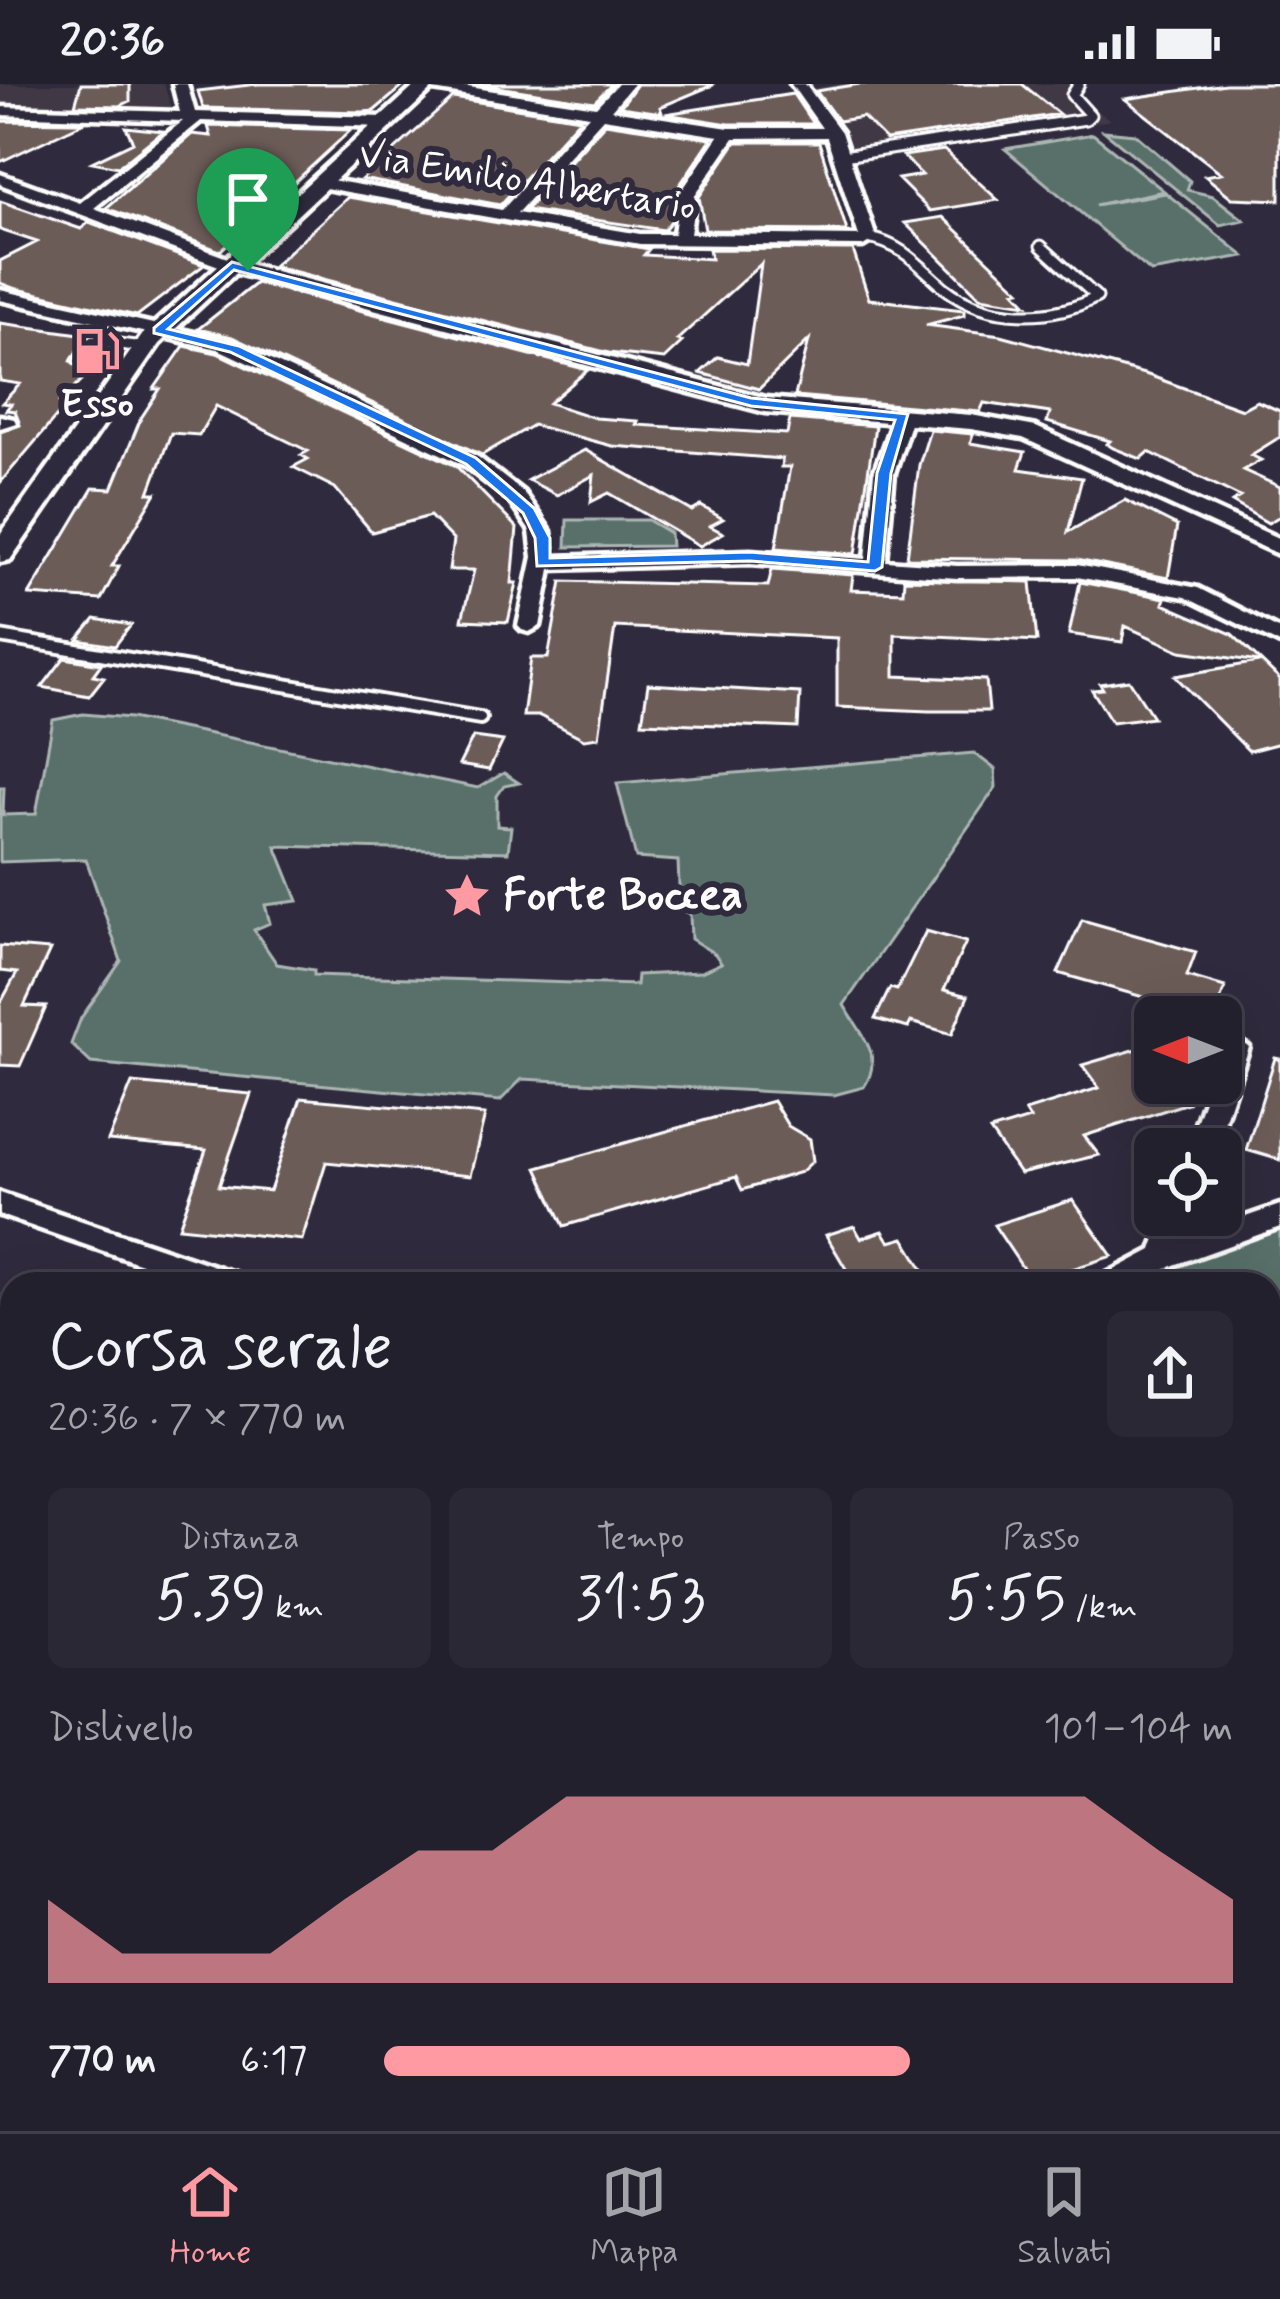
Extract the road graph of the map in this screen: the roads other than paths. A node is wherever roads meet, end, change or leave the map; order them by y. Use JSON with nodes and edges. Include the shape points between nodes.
{"nodes":[{"id":1,"x":181,"y":84,"type":"edge"},
{"id":2,"x":427,"y":84,"type":"edge"},
{"id":3,"x":626,"y":84,"type":"edge"},
{"id":4,"x":798,"y":84,"type":"edge"},
{"id":5,"x":1078,"y":84,"type":"edge"},
{"id":6,"x":0,"y":111,"type":"edge"},
{"id":7,"x":597,"y":113,"type":"junction"},
{"id":8,"x":193,"y":117,"type":"junction"},
{"id":9,"x":386,"y":122,"type":"junction"},
{"id":10,"x":833,"y":132,"type":"junction"},
{"id":11,"x":729,"y":133,"type":"junction"},
{"id":12,"x":843,"y":156,"type":"junction"},
{"id":13,"x":0,"y":179,"type":"edge"},
{"id":14,"x":320,"y":183,"type":"junction"},
{"id":15,"x":82,"y":209,"type":"junction"},
{"id":16,"x":506,"y":216,"type":"junction"},
{"id":17,"x":868,"y":238,"type":"junction"},
{"id":18,"x":681,"y":242,"type":"junction"},
{"id":19,"x":1041,"y":245,"type":"dead end"},
{"id":20,"x":232,"y":266,"type":"junction"},
{"id":21,"x":0,"y":295,"type":"edge"},
{"id":22,"x":143,"y":349,"type":"junction"},
{"id":23,"x":903,"y":417,"type":"junction"},
{"id":24,"x":1280,"y":548,"type":"edge"},
{"id":25,"x":0,"y":554,"type":"edge"},
{"id":26,"x":542,"y":563,"type":"junction"},
{"id":27,"x":875,"y":567,"type":"junction"},
{"id":28,"x":529,"y":626,"type":"dead end"},
{"id":29,"x":0,"y":637,"type":"edge"},
{"id":30,"x":1280,"y":638,"type":"edge"},
{"id":31,"x":480,"y":718,"type":"dead end"},
{"id":32,"x":0,"y":1204,"type":"edge"},
{"id":33,"x":1280,"y":1216,"type":"edge"},
{"id":34,"x":1171,"y":1236,"type":"edge"},
{"id":35,"x":1164,"y":1257,"type":"junction"},
{"id":36,"x":198,"y":1272,"type":"edge"},
{"id":37,"x":1136,"y":1272,"type":"edge"}],
"edges":[{"from":1,"to":8,"type":"street"},
{"from":2,"to":7,"type":"street"},
{"from":2,"to":9,"type":"main road"},
{"from":3,"to":7,"type":"street"},
{"from":4,"to":10,"type":"street"},
{"from":5,"to":12,"type":"lane","via":[[1071,93],[1090,115],[1083,120]]},
{"from":6,"to":8,"type":"street"},
{"from":7,"to":11,"type":"street"},
{"from":7,"to":16,"type":"street"},
{"from":8,"to":9,"type":"street"},
{"from":8,"to":15,"type":"street"},
{"from":9,"to":14,"type":"main road"},
{"from":10,"to":11,"type":"street"},
{"from":10,"to":12,"type":"street"},
{"from":11,"to":18,"type":"street","via":[[687,195]]},
{"from":12,"to":17,"type":"street"},
{"from":13,"to":15,"type":"street"},
{"from":14,"to":16,"type":"street","name":"Via Emilio Albertario"},
{"from":14,"to":20,"type":"main road"},
{"from":15,"to":20,"type":"street"},
{"from":16,"to":18,"type":"street","name":"Via Emilio Albertario"},
{"from":17,"to":18,"type":"street","name":"Via Emilio Albertario"},
{"from":17,"to":19,"type":"lane","via":[[895,241],[951,293],[981,306],[1046,312],[1097,297]]},
{"from":20,"to":22,"type":"main road"},
{"from":20,"to":23,"type":"street","via":[[737,399]]},
{"from":21,"to":22,"type":"street"},
{"from":22,"to":22,"type":"lane","via":[[80,361],[93,341]]},
{"from":22,"to":25,"type":"main road"},
{"from":22,"to":26,"type":"street","via":[[235,349],[471,461],[529,511],[543,538]]},
{"from":23,"to":24,"type":"street","via":[[1042,436]]},
{"from":23,"to":27,"type":"street","via":[[884,473]]},
{"from":26,"to":27,"type":"street","via":[[750,557]]},
{"from":26,"to":28,"type":"street"},
{"from":27,"to":30,"type":"street","via":[[1123,577],[1204,598]]},
{"from":29,"to":31,"type":"lane"},
{"from":32,"to":36,"type":"street"},
{"from":33,"to":35,"type":"street"},
{"from":34,"to":35,"type":"street"},
{"from":35,"to":37,"type":"street"}]}
